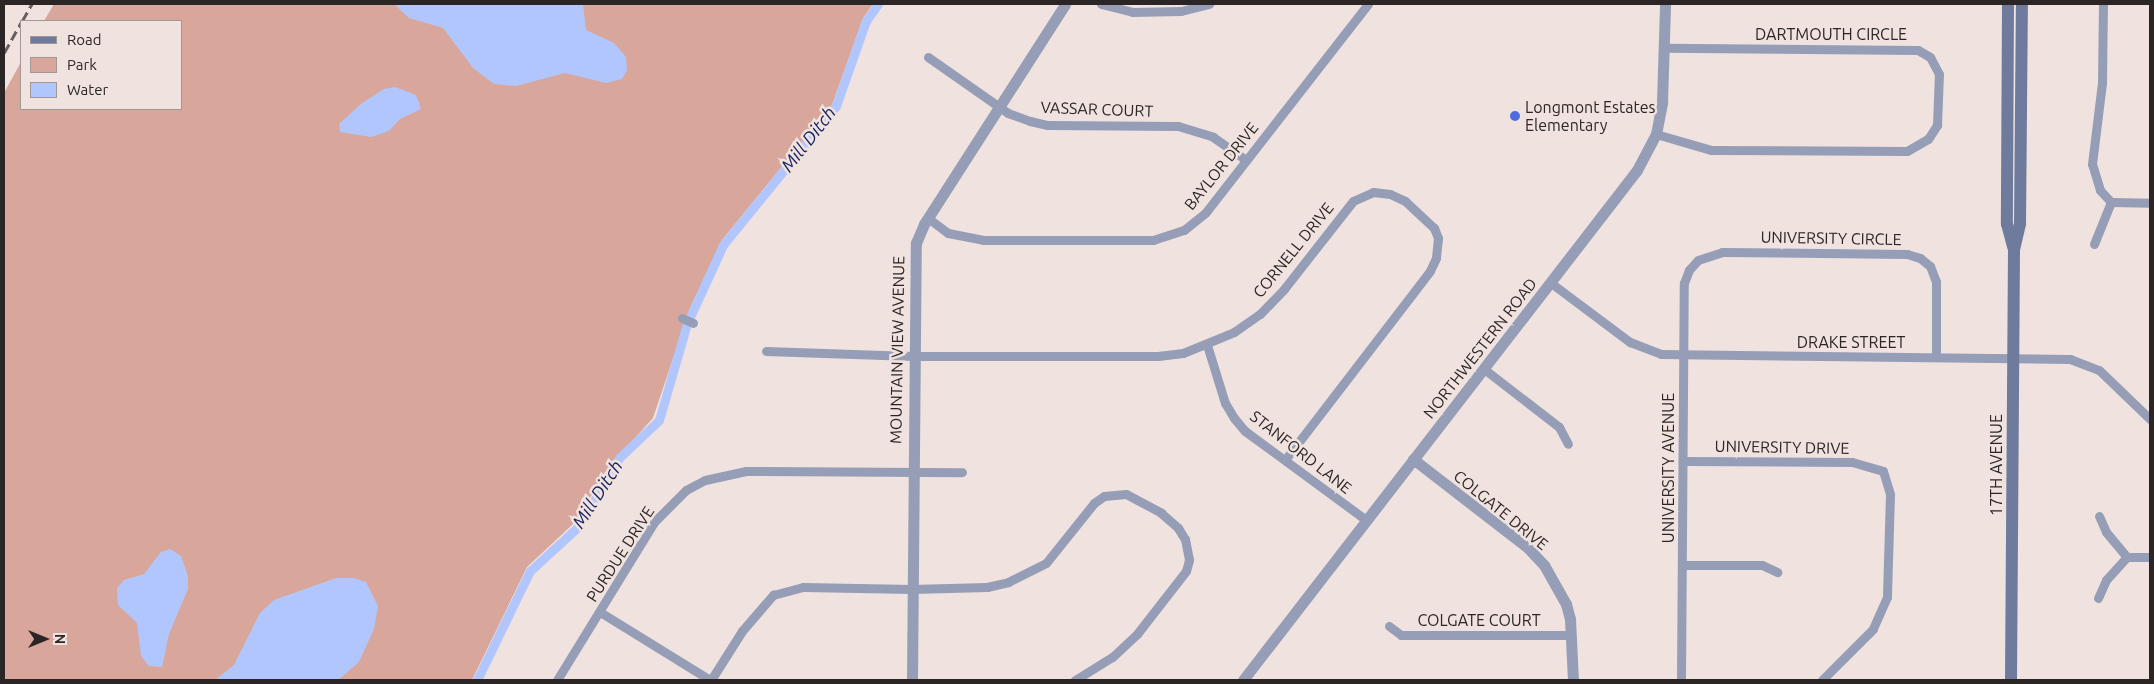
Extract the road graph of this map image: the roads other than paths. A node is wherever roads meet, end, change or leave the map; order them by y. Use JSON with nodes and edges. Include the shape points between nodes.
{"nodes":[{"id":1,"x":1065,"y":4,"type":"edge"},
{"id":2,"x":1101,"y":4,"type":"edge"},
{"id":3,"x":1209,"y":4,"type":"edge"},
{"id":4,"x":1368,"y":4,"type":"edge"},
{"id":5,"x":1666,"y":4,"type":"edge"},
{"id":6,"x":2008,"y":4,"type":"edge"},
{"id":7,"x":2022,"y":4,"type":"edge"},
{"id":8,"x":2103,"y":4,"type":"edge"},
{"id":9,"x":1665,"y":48,"type":"junction"},
{"id":10,"x":928,"y":57,"type":"dead end"},
{"id":11,"x":1000,"y":106,"type":"junction"},
{"id":12,"x":1656,"y":134,"type":"junction"},
{"id":13,"x":1246,"y":160,"type":"junction"},
{"id":14,"x":2110,"y":202,"type":"junction"},
{"id":15,"x":2150,"y":203,"type":"edge"},
{"id":16,"x":928,"y":218,"type":"junction"},
{"id":17,"x":2094,"y":244,"type":"dead end"},
{"id":18,"x":2014,"y":250,"type":"junction"},
{"id":19,"x":1698,"y":260,"type":"joint"},
{"id":20,"x":1551,"y":283,"type":"junction"},
{"id":21,"x":682,"y":318,"type":"dead end"},
{"id":22,"x":693,"y":323,"type":"dead end"},
{"id":23,"x":1207,"y":345,"type":"junction"},
{"id":24,"x":766,"y":352,"type":"dead end"},
{"id":25,"x":912,"y":356,"type":"junction"},
{"id":26,"x":1683,"y":356,"type":"junction"},
{"id":27,"x":1936,"y":357,"type":"junction"},
{"id":28,"x":2013,"y":358,"type":"junction"},
{"id":29,"x":1484,"y":369,"type":"junction"},
{"id":30,"x":2150,"y":419,"type":"edge"},
{"id":31,"x":1568,"y":444,"type":"dead end"},
{"id":32,"x":1285,"y":460,"type":"junction"},
{"id":33,"x":1414,"y":460,"type":"junction"},
{"id":34,"x":1684,"y":461,"type":"junction"},
{"id":35,"x":962,"y":472,"type":"dead end"},
{"id":36,"x":912,"y":473,"type":"junction"},
{"id":37,"x":2099,"y":516,"type":"dead end"},
{"id":38,"x":1366,"y":520,"type":"junction"},
{"id":39,"x":2127,"y":557,"type":"junction"},
{"id":40,"x":2150,"y":557,"type":"edge"},
{"id":41,"x":1682,"y":565,"type":"junction"},
{"id":42,"x":1777,"y":572,"type":"dead end"},
{"id":43,"x":912,"y":589,"type":"junction"},
{"id":44,"x":2098,"y":598,"type":"dead end"},
{"id":45,"x":600,"y":612,"type":"junction"},
{"id":46,"x":1389,"y":626,"type":"dead end"},
{"id":47,"x":1572,"y":635,"type":"junction"},
{"id":48,"x":557,"y":680,"type":"edge"},
{"id":49,"x":711,"y":680,"type":"edge"},
{"id":50,"x":912,"y":680,"type":"edge"},
{"id":51,"x":1076,"y":680,"type":"edge"},
{"id":52,"x":1243,"y":680,"type":"edge"},
{"id":53,"x":1572,"y":680,"type":"edge"},
{"id":54,"x":1682,"y":680,"type":"edge"},
{"id":55,"x":1822,"y":680,"type":"edge"},
{"id":56,"x":2011,"y":680,"type":"edge"}],
"edges":[{"from":1,"to":11,"type":"street","name":"MOUNTAIN VIEW AVENUE"},
{"from":2,"to":3,"type":"street","via":[[1132,12],[1182,11]]},
{"from":4,"to":13,"type":"street","name":"BAYLOR DRIVE"},
{"from":5,"to":9,"type":"street","name":"NORTHWESTERN ROAD"},
{"from":6,"to":18,"type":"main road","name":"17TH AVENUE","via":[[2007,224]]},
{"from":7,"to":18,"type":"main road","name":"17TH AVENUE","via":[[2020,224]]},
{"from":8,"to":14,"type":"street","via":[[2102,83],[2092,164],[2095,180]]},
{"from":9,"to":12,"type":"street","name":"NORTHWESTERN ROAD","via":[[1663,94]]},
{"from":9,"to":12,"type":"street","name":"DARTMOUTH CIRCLE","via":[[1918,50],[1930,57],[1939,74],[1937,125],[1928,140],[1907,151],[1711,150]]},
{"from":10,"to":11,"type":"street","name":"VASSAR COURT"},
{"from":11,"to":13,"type":"street","name":"VASSAR COURT","via":[[1030,121],[1048,125],[1178,126],[1213,137]]},
{"from":11,"to":16,"type":"street","name":"MOUNTAIN VIEW AVENUE"},
{"from":12,"to":20,"type":"street","name":"NORTHWESTERN ROAD","via":[[1637,170]]},
{"from":13,"to":16,"type":"street","name":"BAYLOR DRIVE","via":[[1200,219],[1184,230],[1153,240],[983,240],[948,233]]},
{"from":14,"to":15,"type":"street"},
{"from":14,"to":17,"type":"street"},
{"from":16,"to":25,"type":"street","name":"MOUNTAIN VIEW AVENUE","via":[[914,251]]},
{"from":18,"to":28,"type":"main road","name":"17TH AVENUE"},
{"from":19,"to":26,"type":"street","name":"UNIVERSITY AVENUE","via":[[1688,270],[1684,283]]},
{"from":19,"to":27,"type":"street","name":"UNIVERSITY CIRCLE","via":[[1722,252],[1907,254],[1920,258],[1930,266],[1936,282]]},
{"from":20,"to":26,"type":"street","name":"DRAKE STREET","via":[[1630,342],[1661,354]]},
{"from":20,"to":29,"type":"street","name":"NORTHWESTERN ROAD"},
{"from":21,"to":22,"type":"street"},
{"from":23,"to":25,"type":"street","name":"CORNELL DRIVE","via":[[1158,356]]},
{"from":23,"to":32,"type":"street","name":"STANFORD LANE","via":[[1225,403],[1234,418]]},
{"from":23,"to":32,"type":"street","name":"CORNELL DRIVE","via":[[1260,314],[1284,290],[1353,200],[1364,194],[1390,194],[1405,201],[1434,228],[1438,244],[1430,271]]},
{"from":24,"to":25,"type":"street","name":"CORNELL DRIVE"},
{"from":25,"to":36,"type":"street","name":"MOUNTAIN VIEW AVENUE"},
{"from":26,"to":27,"type":"street","name":"DRAKE STREET"},
{"from":26,"to":34,"type":"street","name":"UNIVERSITY AVENUE"},
{"from":27,"to":28,"type":"street","name":"DRAKE STREET"},
{"from":28,"to":30,"type":"street","name":"DRAKE STREET","via":[[2085,362],[2099,370]]},
{"from":28,"to":56,"type":"main road","name":"17TH AVENUE"},
{"from":29,"to":31,"type":"street","via":[[1559,427]]},
{"from":29,"to":33,"type":"street","name":"NORTHWESTERN ROAD"},
{"from":32,"to":38,"type":"street","name":"STANFORD LANE"},
{"from":33,"to":38,"type":"street","name":"NORTHWESTERN ROAD"},
{"from":33,"to":47,"type":"street","name":"COLGATE DRIVE","via":[[1528,548],[1544,565],[1566,604]]},
{"from":34,"to":41,"type":"street","name":"UNIVERSITY AVENUE"},
{"from":34,"to":55,"type":"street","name":"UNIVERSITY DRIVE","via":[[1852,462],[1883,470],[1890,494],[1888,597],[1873,629]]},
{"from":35,"to":36,"type":"street","name":"PURDUE DRIVE"},
{"from":36,"to":43,"type":"street","name":"MOUNTAIN VIEW AVENUE"},
{"from":36,"to":45,"type":"street","name":"PURDUE DRIVE","via":[[746,471],[705,480],[686,490],[655,521]]},
{"from":37,"to":39,"type":"street","via":[[2106,532]]},
{"from":38,"to":52,"type":"street","name":"NORTHWESTERN ROAD"},
{"from":39,"to":40,"type":"street"},
{"from":39,"to":44,"type":"street","via":[[2106,580]]},
{"from":41,"to":42,"type":"street","via":[[1762,565]]},
{"from":41,"to":54,"type":"street","name":"UNIVERSITY AVENUE"},
{"from":43,"to":49,"type":"street","via":[[803,586],[772,595],[742,631]]},
{"from":43,"to":50,"type":"street","name":"MOUNTAIN VIEW AVENUE"},
{"from":43,"to":51,"type":"street","via":[[988,587],[1022,577],[1046,563],[1094,503],[1104,496],[1116,493],[1137,498],[1178,528],[1189,552],[1186,570],[1137,634],[1112,657]]},
{"from":45,"to":48,"type":"street","name":"PURDUE DRIVE"},
{"from":45,"to":49,"type":"street"},
{"from":46,"to":47,"type":"street","name":"COLGATE COURT","via":[[1401,635]]},
{"from":47,"to":53,"type":"street","name":"COLGATE DRIVE"}]}
